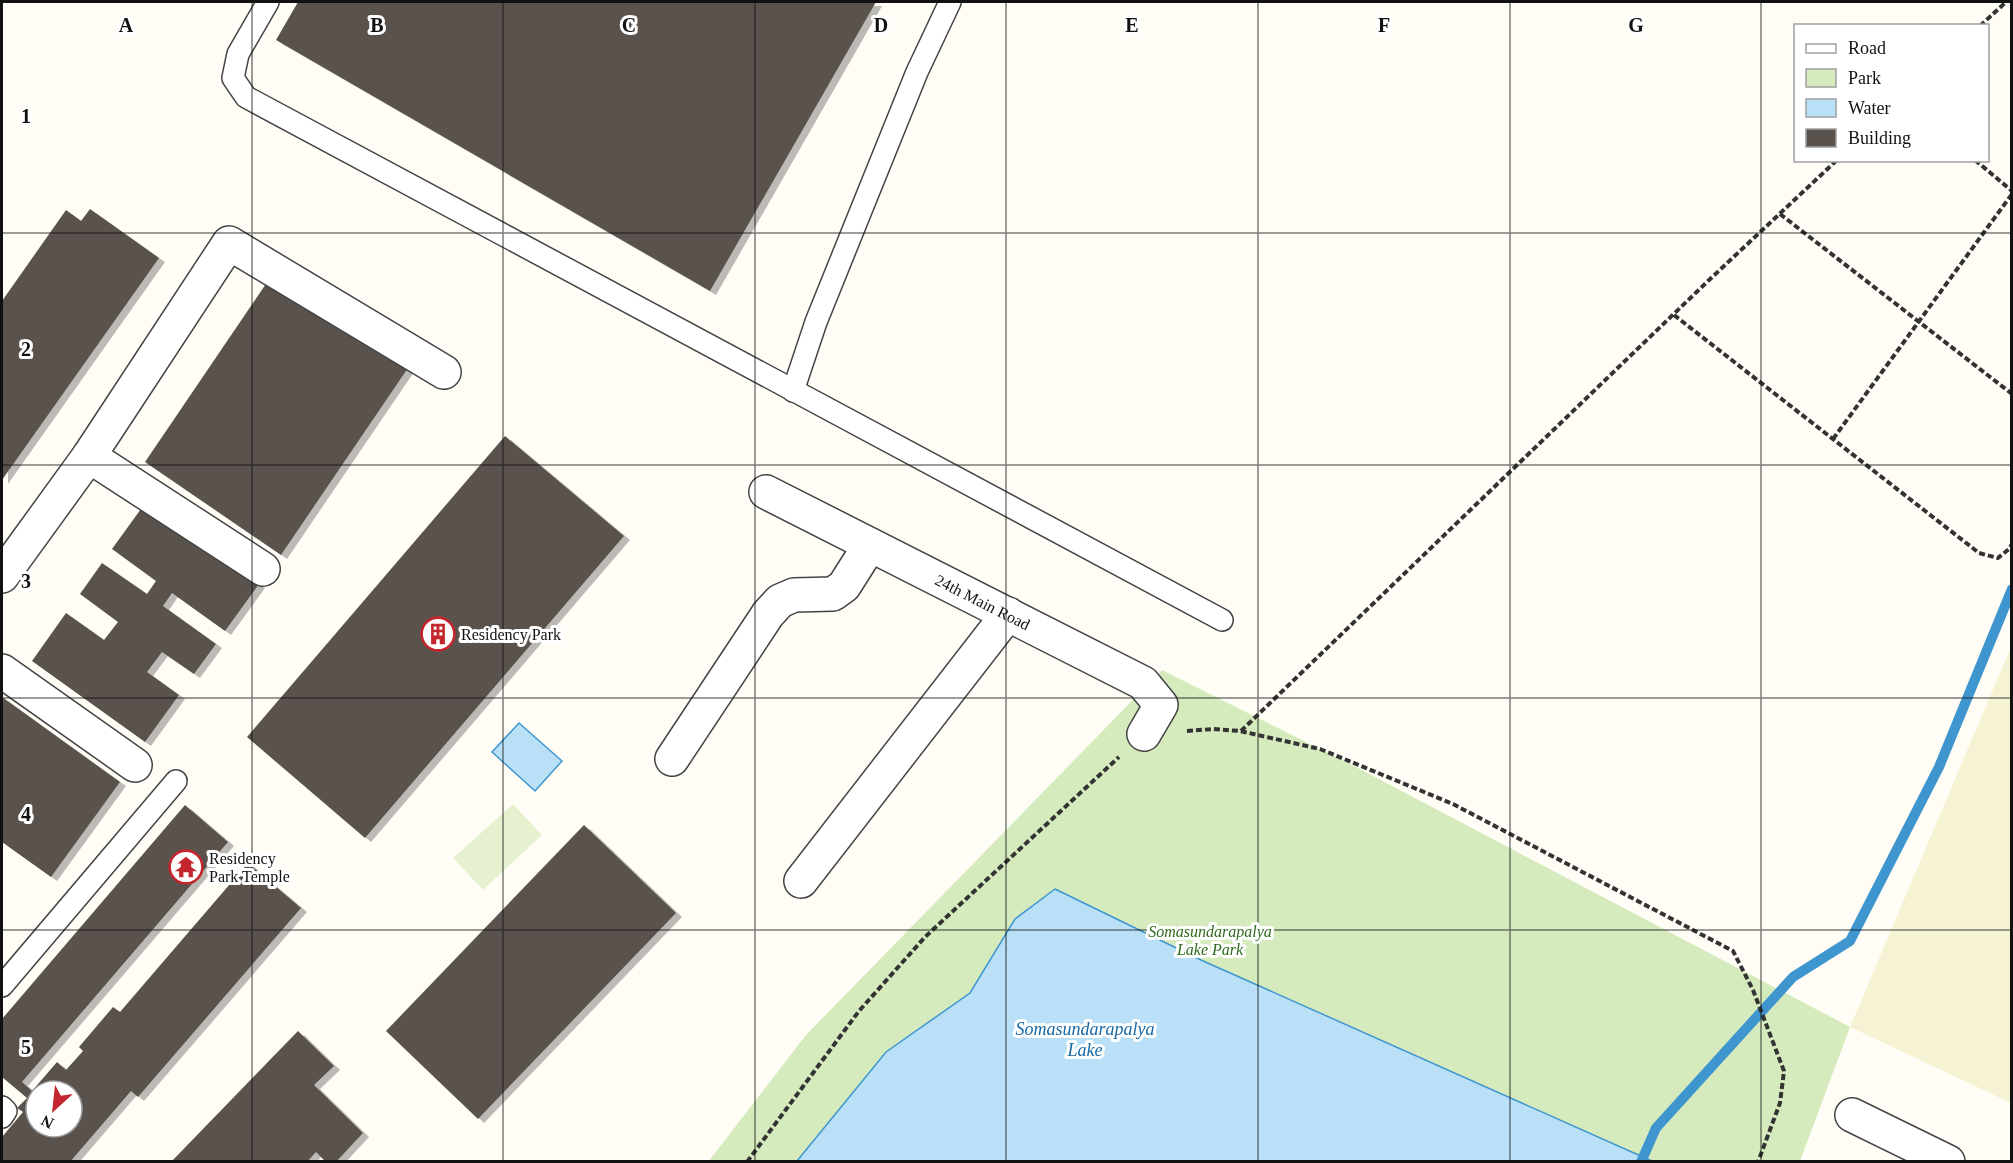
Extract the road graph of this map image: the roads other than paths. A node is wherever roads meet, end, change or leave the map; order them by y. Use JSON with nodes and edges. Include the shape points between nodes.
{"nodes":[{"id":1,"x":268,"y":2,"type":"edge"},
{"id":2,"x":950,"y":2,"type":"edge"},
{"id":3,"x":444,"y":372,"type":"dead end"},
{"id":4,"x":793,"y":391,"type":"junction"},
{"id":5,"x":89,"y":456,"type":"junction"},
{"id":6,"x":766,"y":492,"type":"dead end"},
{"id":7,"x":870,"y":545,"type":"junction"},
{"id":8,"x":263,"y":569,"type":"dead end"},
{"id":9,"x":2,"y":576,"type":"edge"},
{"id":10,"x":1008,"y":614,"type":"junction"},
{"id":11,"x":1222,"y":620,"type":"dead end"},
{"id":12,"x":2,"y":671,"type":"edge"},
{"id":13,"x":1144,"y":734,"type":"road end"},
{"id":14,"x":672,"y":759,"type":"dead end"},
{"id":15,"x":135,"y":765,"type":"dead end"},
{"id":16,"x":176,"y":781,"type":"dead end"},
{"id":17,"x":801,"y":881,"type":"dead end"},
{"id":18,"x":2,"y":986,"type":"edge"},
{"id":19,"x":2,"y":1107,"type":"edge"},
{"id":20,"x":1851,"y":1115,"type":"dead end"},
{"id":21,"x":2,"y":1117,"type":"edge"},
{"id":22,"x":1947,"y":1161,"type":"edge"}],
"edges":[{"from":1,"to":4,"type":"lane","via":[[238,54],[233,78],[246,97]]},
{"from":2,"to":4,"type":"lane","via":[[908,93],[816,322]]},
{"from":3,"to":5,"type":"street","via":[[229,243]]},
{"from":4,"to":11,"type":"lane"},
{"from":5,"to":8,"type":"street"},
{"from":5,"to":9,"type":"street"},
{"from":6,"to":7,"type":"street","name":"24th Main Road"},
{"from":7,"to":10,"type":"street","name":"24th Main Road"},
{"from":7,"to":14,"type":"street","via":[[844,586],[833,594],[794,595],[780,601]]},
{"from":10,"to":13,"type":"street","name":"24th Main Road","via":[[1143,683],[1161,705]]},
{"from":10,"to":17,"type":"street"},
{"from":12,"to":15,"type":"street"},
{"from":16,"to":18,"type":"lane"},
{"from":19,"to":21,"type":"lane","via":[[6,1111]]},
{"from":20,"to":22,"type":"street"}]}
